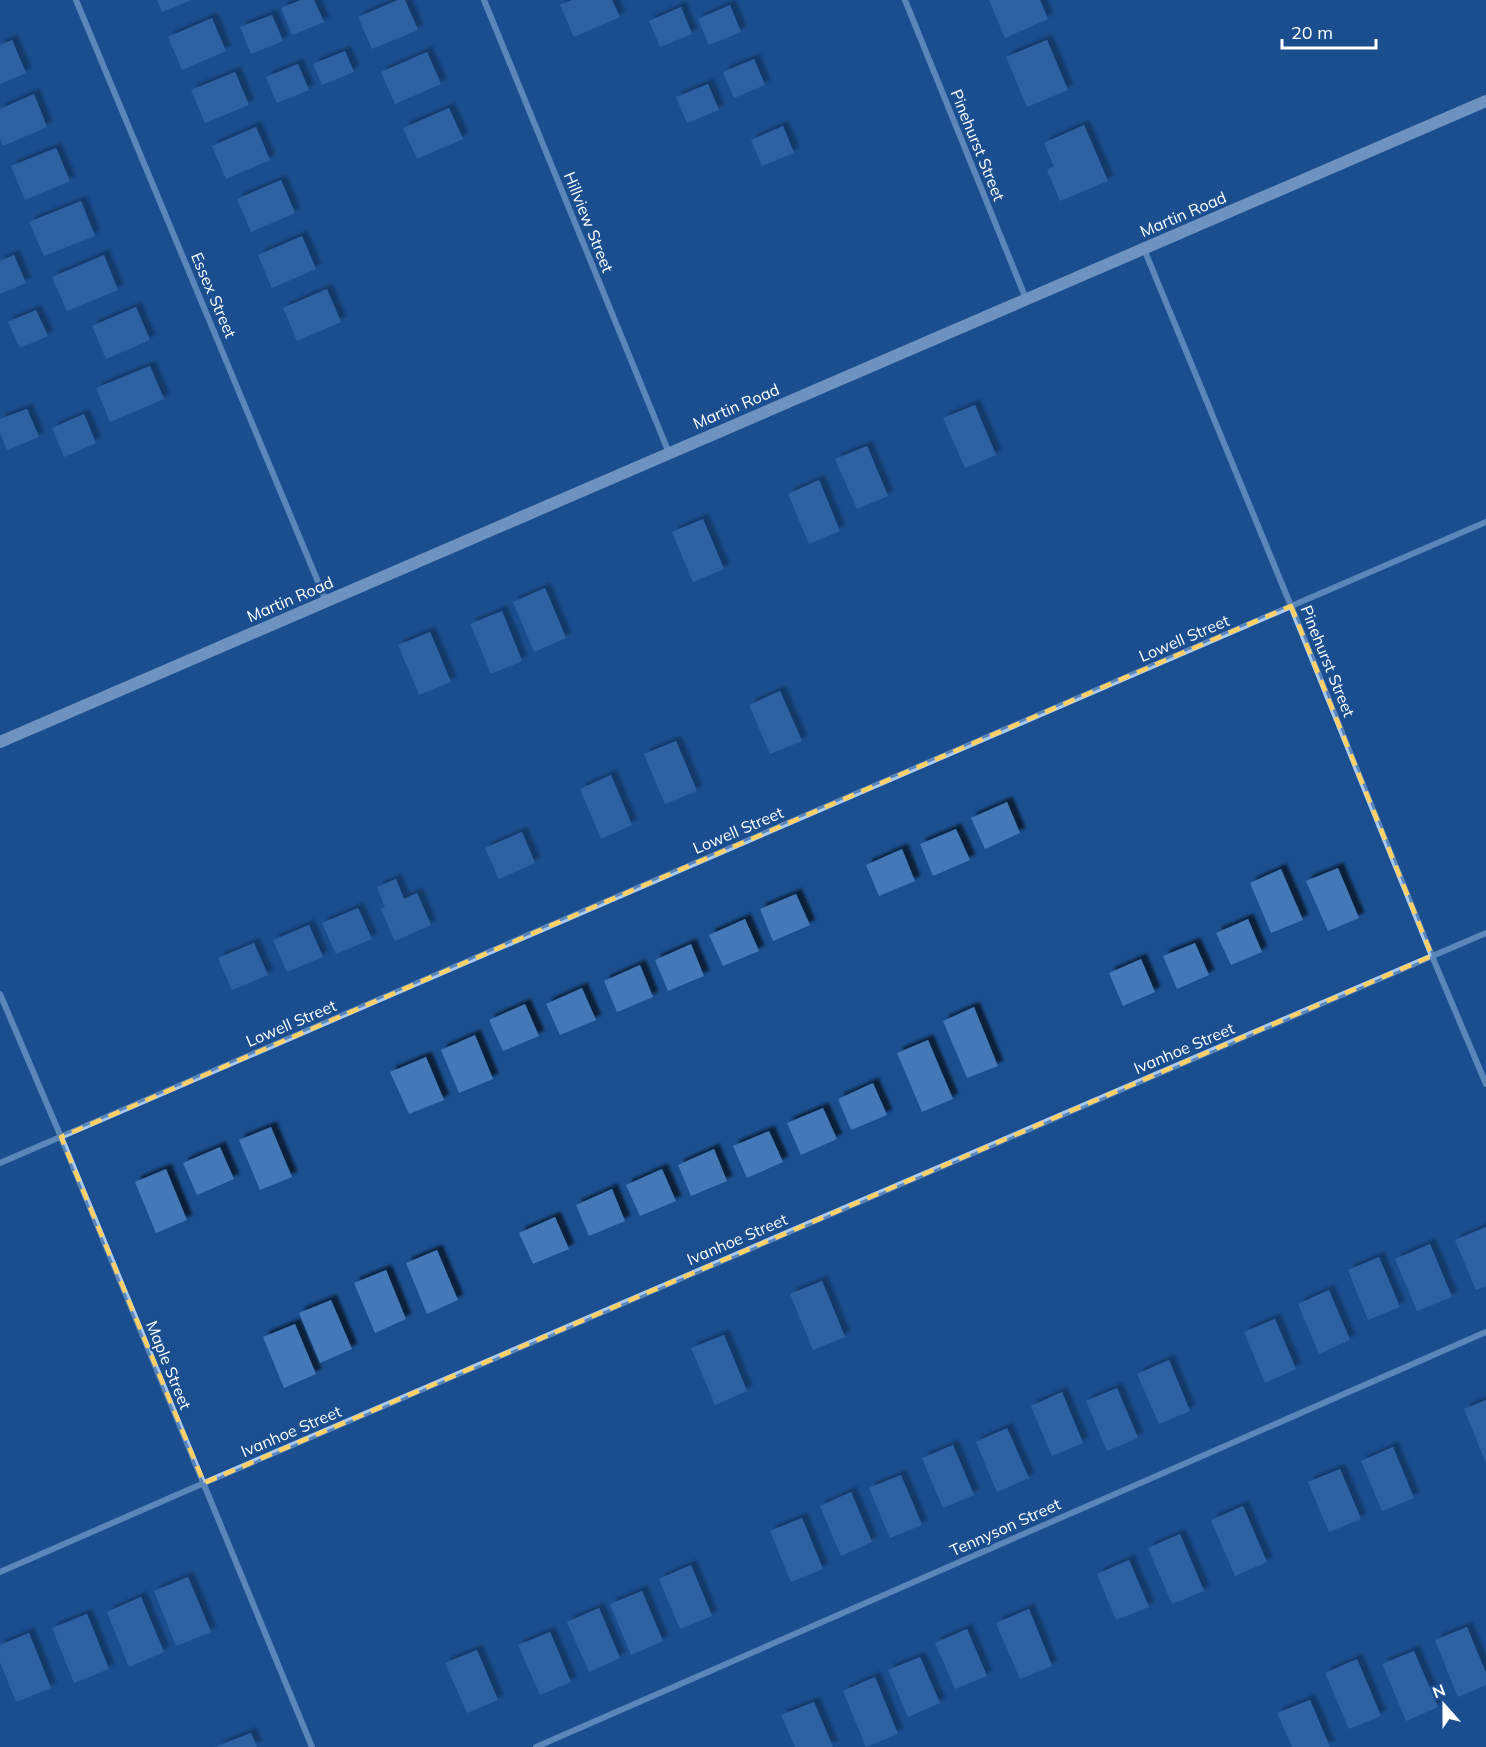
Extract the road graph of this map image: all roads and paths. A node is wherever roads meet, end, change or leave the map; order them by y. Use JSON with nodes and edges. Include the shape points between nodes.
{"nodes":[{"id":1,"x":76,"y":0,"type":"edge"},
{"id":2,"x":484,"y":0,"type":"edge"},
{"id":3,"x":905,"y":0,"type":"edge"},
{"id":4,"x":1486,"y":101,"type":"edge"},
{"id":5,"x":1144,"y":249,"type":"junction"},
{"id":6,"x":1026,"y":299,"type":"junction"},
{"id":7,"x":669,"y":453,"type":"junction"},
{"id":8,"x":1486,"y":522,"type":"edge"},
{"id":9,"x":326,"y":601,"type":"junction"},
{"id":10,"x":1291,"y":606,"type":"junction"},
{"id":11,"x":0,"y":742,"type":"edge"},
{"id":12,"x":1486,"y":933,"type":"edge"},
{"id":13,"x":1432,"y":956,"type":"junction"},
{"id":14,"x":0,"y":994,"type":"edge"},
{"id":15,"x":1486,"y":1084,"type":"edge"},
{"id":16,"x":61,"y":1137,"type":"junction"},
{"id":17,"x":0,"y":1163,"type":"edge"},
{"id":18,"x":1486,"y":1332,"type":"edge"},
{"id":19,"x":204,"y":1483,"type":"junction"},
{"id":20,"x":0,"y":1572,"type":"edge"},
{"id":21,"x":312,"y":1747,"type":"edge"},
{"id":22,"x":536,"y":1747,"type":"edge"}],
"edges":[{"from":1,"to":9,"type":"street","name":"Essex Street"},
{"from":2,"to":7,"type":"street","name":"Hillview Street"},
{"from":3,"to":6,"type":"street","name":"Pinehurst Street"},
{"from":4,"to":5,"type":"street","name":"Martin Road"},
{"from":5,"to":6,"type":"street","name":"Martin Road"},
{"from":5,"to":10,"type":"street","name":"Pinehurst Street"},
{"from":6,"to":7,"type":"street","name":"Martin Road"},
{"from":7,"to":9,"type":"street","name":"Martin Road"},
{"from":8,"to":10,"type":"street","name":"Lowell Street"},
{"from":9,"to":11,"type":"street","name":"Martin Road"},
{"from":10,"to":13,"type":"street","name":"Pinehurst Street"},
{"from":10,"to":16,"type":"street","name":"Lowell Street"},
{"from":12,"to":13,"type":"street","name":"Ivanhoe Street"},
{"from":13,"to":15,"type":"street","name":"Pinehurst Street"},
{"from":13,"to":19,"type":"street","name":"Ivanhoe Street"},
{"from":14,"to":16,"type":"street","name":"Maple Street"},
{"from":16,"to":17,"type":"street","name":"Lowell Street"},
{"from":16,"to":19,"type":"street","name":"Maple Street"},
{"from":18,"to":22,"type":"street","name":"Tennyson Street"},
{"from":19,"to":20,"type":"street","name":"Ivanhoe Street"},
{"from":19,"to":21,"type":"street","name":"Maple Street"}]}
